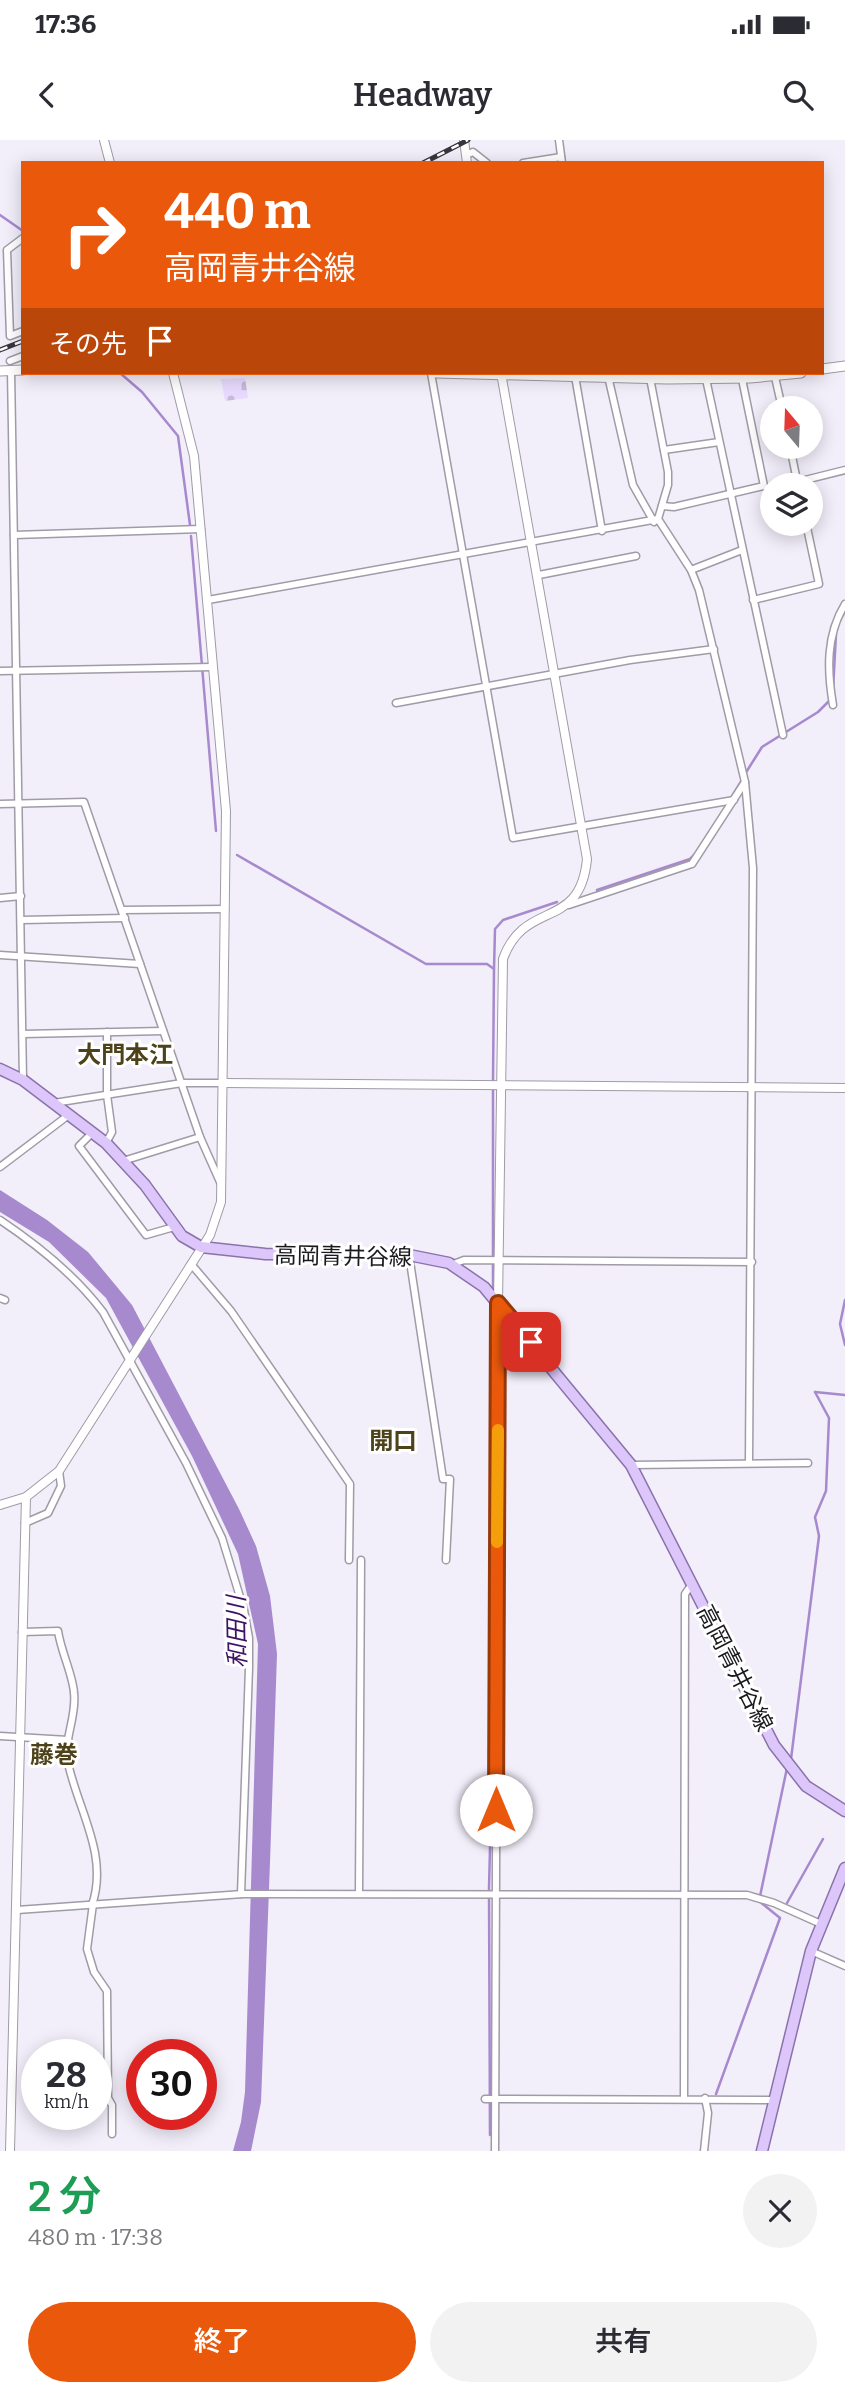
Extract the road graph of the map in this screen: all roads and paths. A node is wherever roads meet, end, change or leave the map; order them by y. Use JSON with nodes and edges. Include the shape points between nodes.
{"nodes":[{"id":1,"x":104,"y":140,"type":"edge"},
{"id":2,"x":464,"y":140,"type":"edge"},
{"id":3,"x":559,"y":140,"type":"edge"},
{"id":4,"x":467,"y":159,"type":"edge"},
{"id":5,"x":562,"y":160,"type":"edge"},
{"id":6,"x":109,"y":161,"type":"edge"},
{"id":7,"x":484,"y":161,"type":"edge"},
{"id":8,"x":21,"y":240,"type":"edge"},
{"id":9,"x":21,"y":332,"type":"edge"},
{"id":10,"x":21,"y":358,"type":"edge"},
{"id":11,"x":11,"y":365,"type":"junction"},
{"id":12,"x":845,"y":366,"type":"edge"},
{"id":13,"x":21,"y":369,"type":"edge"},
{"id":14,"x":824,"y":369,"type":"edge"},
{"id":15,"x":0,"y":371,"type":"edge"},
{"id":16,"x":174,"y":375,"type":"edge"},
{"id":17,"x":433,"y":375,"type":"edge"},
{"id":18,"x":501,"y":375,"type":"edge"},
{"id":19,"x":574,"y":375,"type":"edge"},
{"id":20,"x":607,"y":375,"type":"edge"},
{"id":21,"x":788,"y":375,"type":"edge"},
{"id":22,"x":651,"y":376,"type":"edge"},
{"id":23,"x":775,"y":377,"type":"junction"},
{"id":24,"x":706,"y":379,"type":"junction"},
{"id":25,"x":742,"y":379,"type":"junction"},
{"id":26,"x":779,"y":396,"type":"edge"},
{"id":27,"x":719,"y":442,"type":"junction"},
{"id":28,"x":664,"y":450,"type":"junction"},
{"id":29,"x":845,"y":470,"type":"edge"},
{"id":30,"x":767,"y":473,"type":"edge"},
{"id":31,"x":823,"y":476,"type":"edge"},
{"id":32,"x":760,"y":487,"type":"edge"},
{"id":33,"x":730,"y":494,"type":"junction"},
{"id":34,"x":662,"y":506,"type":"junction"},
{"id":35,"x":656,"y":521,"type":"junction"},
{"id":36,"x":201,"y":529,"type":"junction"},
{"id":37,"x":602,"y":531,"type":"junction"},
{"id":38,"x":14,"y":535,"type":"junction"},
{"id":39,"x":809,"y":536,"type":"edge"},
{"id":40,"x":533,"y":542,"type":"junction"},
{"id":41,"x":743,"y":550,"type":"junction"},
{"id":42,"x":464,"y":554,"type":"junction"},
{"id":43,"x":636,"y":556,"type":"dead end"},
{"id":44,"x":691,"y":570,"type":"junction"},
{"id":45,"x":539,"y":575,"type":"junction"},
{"id":46,"x":208,"y":600,"type":"junction"},
{"id":47,"x":753,"y":600,"type":"junction"},
{"id":48,"x":845,"y":604,"type":"edge"},
{"id":49,"x":714,"y":649,"type":"junction"},
{"id":50,"x":214,"y":667,"type":"junction"},
{"id":51,"x":15,"y":670,"type":"junction"},
{"id":52,"x":0,"y":671,"type":"edge"},
{"id":53,"x":556,"y":674,"type":"junction"},
{"id":54,"x":487,"y":685,"type":"junction"},
{"id":55,"x":396,"y":703,"type":"dead end"},
{"id":56,"x":833,"y":705,"type":"dead end"},
{"id":57,"x":783,"y":735,"type":"dead end"},
{"id":58,"x":746,"y":782,"type":"junction"},
{"id":59,"x":734,"y":800,"type":"junction"},
{"id":60,"x":0,"y":804,"type":"edge"},
{"id":61,"x":19,"y":804,"type":"junction"},
{"id":62,"x":583,"y":826,"type":"junction"},
{"id":63,"x":21,"y":896,"type":"junction"},
{"id":64,"x":0,"y":898,"type":"edge"},
{"id":65,"x":569,"y":905,"type":"junction"},
{"id":66,"x":122,"y":909,"type":"junction"},
{"id":67,"x":225,"y":909,"type":"junction"},
{"id":68,"x":125,"y":918,"type":"junction"},
{"id":69,"x":21,"y":919,"type":"junction"},
{"id":70,"x":22,"y":955,"type":"junction"},
{"id":71,"x":0,"y":956,"type":"edge"},
{"id":72,"x":140,"y":964,"type":"junction"},
{"id":73,"x":163,"y":1031,"type":"junction"},
{"id":74,"x":107,"y":1032,"type":"junction"},
{"id":75,"x":23,"y":1034,"type":"junction"},
{"id":76,"x":0,"y":1069,"type":"edge"},
{"id":77,"x":23,"y":1080,"type":"junction"},
{"id":78,"x":182,"y":1083,"type":"junction"},
{"id":79,"x":223,"y":1083,"type":"junction"},
{"id":80,"x":501,"y":1086,"type":"junction"},
{"id":81,"x":751,"y":1087,"type":"junction"},
{"id":82,"x":845,"y":1087,"type":"edge"},
{"id":83,"x":107,"y":1095,"type":"junction"},
{"id":84,"x":54,"y":1102,"type":"junction"},
{"id":85,"x":70,"y":1114,"type":"junction"},
{"id":86,"x":93,"y":1132,"type":"junction"},
{"id":87,"x":200,"y":1137,"type":"junction"},
{"id":88,"x":106,"y":1143,"type":"junction"},
{"id":89,"x":123,"y":1161,"type":"junction"},
{"id":90,"x":0,"y":1167,"type":"edge"},
{"id":91,"x":222,"y":1185,"type":"junction"},
{"id":92,"x":0,"y":1220,"type":"edge"},
{"id":93,"x":174,"y":1227,"type":"junction"},
{"id":94,"x":201,"y":1247,"type":"junction"},
{"id":95,"x":409,"y":1255,"type":"junction"},
{"id":96,"x":500,"y":1260,"type":"junction"},
{"id":97,"x":752,"y":1262,"type":"junction"},
{"id":98,"x":191,"y":1264,"type":"junction"},
{"id":99,"x":451,"y":1265,"type":"junction"},
{"id":100,"x":498,"y":1303,"type":"junction"},
{"id":101,"x":130,"y":1360,"type":"junction"},
{"id":102,"x":749,"y":1462,"type":"junction"},
{"id":103,"x":808,"y":1463,"type":"dead end"},
{"id":104,"x":631,"y":1465,"type":"junction"},
{"id":105,"x":59,"y":1471,"type":"junction"},
{"id":106,"x":26,"y":1497,"type":"junction"},
{"id":107,"x":0,"y":1505,"type":"edge"},
{"id":108,"x":25,"y":1523,"type":"junction"},
{"id":109,"x":349,"y":1560,"type":"dead end"},
{"id":110,"x":361,"y":1560,"type":"dead end"},
{"id":111,"x":446,"y":1560,"type":"dead end"},
{"id":112,"x":692,"y":1584,"type":"junction"},
{"id":113,"x":22,"y":1632,"type":"junction"},
{"id":114,"x":0,"y":1736,"type":"edge"},
{"id":115,"x":19,"y":1736,"type":"junction"},
{"id":116,"x":68,"y":1740,"type":"junction"},
{"id":117,"x":845,"y":1811,"type":"edge"},
{"id":118,"x":845,"y":1868,"type":"edge"},
{"id":119,"x":359,"y":1893,"type":"junction"},
{"id":120,"x":496,"y":1893,"type":"junction"},
{"id":121,"x":242,"y":1894,"type":"junction"},
{"id":122,"x":685,"y":1895,"type":"junction"},
{"id":123,"x":92,"y":1905,"type":"junction"},
{"id":124,"x":17,"y":1910,"type":"junction"},
{"id":125,"x":821,"y":1924,"type":"junction"},
{"id":126,"x":811,"y":1951,"type":"junction"},
{"id":127,"x":845,"y":1966,"type":"edge"},
{"id":128,"x":496,"y":2098,"type":"junction"},
{"id":129,"x":684,"y":2098,"type":"junction"},
{"id":130,"x":705,"y":2098,"type":"junction"},
{"id":131,"x":485,"y":2099,"type":"dead end"},
{"id":132,"x":776,"y":2100,"type":"junction"},
{"id":133,"x":112,"y":2134,"type":"dead end"},
{"id":134,"x":10,"y":2151,"type":"edge"},
{"id":135,"x":495,"y":2151,"type":"edge"},
{"id":136,"x":704,"y":2151,"type":"edge"},
{"id":137,"x":762,"y":2151,"type":"edge"}],
"edges":[{"from":1,"to":6,"type":"street"},
{"from":2,"to":4,"type":"street"},
{"from":3,"to":5,"type":"street"},
{"from":4,"to":7,"type":"street","via":[[473,152]]},
{"from":8,"to":9,"type":"street","via":[[7,250],[10,336]]},
{"from":10,"to":11,"type":"street"},
{"from":11,"to":13,"type":"main road"},
{"from":11,"to":15,"type":"main road"},
{"from":11,"to":38,"type":"street"},
{"from":12,"to":14,"type":"main road"},
{"from":16,"to":36,"type":"street","via":[[194,456]]},
{"from":17,"to":42,"type":"street"},
{"from":18,"to":40,"type":"street"},
{"from":19,"to":20,"type":"main road"},
{"from":19,"to":37,"type":"street"},
{"from":20,"to":22,"type":"main road"},
{"from":20,"to":35,"type":"street","via":[[635,492]]},
{"from":21,"to":23,"type":"main road"},
{"from":22,"to":24,"type":"main road"},
{"from":22,"to":28,"type":"street"},
{"from":23,"to":25,"type":"main road"},
{"from":23,"to":26,"type":"street"},
{"from":24,"to":25,"type":"main road"},
{"from":24,"to":27,"type":"street"},
{"from":25,"to":30,"type":"street"},
{"from":27,"to":28,"type":"street"},
{"from":27,"to":33,"type":"street"},
{"from":28,"to":34,"type":"street","via":[[668,485]]},
{"from":29,"to":31,"type":"street"},
{"from":32,"to":33,"type":"street"},
{"from":33,"to":34,"type":"street"},
{"from":33,"to":41,"type":"street"},
{"from":34,"to":35,"type":"street"},
{"from":35,"to":37,"type":"street"},
{"from":35,"to":44,"type":"street"},
{"from":36,"to":38,"type":"street"},
{"from":36,"to":46,"type":"street"},
{"from":37,"to":40,"type":"street"},
{"from":38,"to":51,"type":"street"},
{"from":39,"to":47,"type":"street","via":[[819,583]]},
{"from":40,"to":42,"type":"street"},
{"from":40,"to":45,"type":"street"},
{"from":41,"to":44,"type":"street"},
{"from":41,"to":47,"type":"street"},
{"from":42,"to":46,"type":"street"},
{"from":42,"to":54,"type":"street"},
{"from":43,"to":45,"type":"street"},
{"from":44,"to":49,"type":"street"},
{"from":45,"to":53,"type":"street"},
{"from":46,"to":50,"type":"street"},
{"from":47,"to":57,"type":"street"},
{"from":48,"to":56,"type":"street","via":[[831,634]]},
{"from":49,"to":53,"type":"street"},
{"from":49,"to":58,"type":"street"},
{"from":50,"to":51,"type":"street"},
{"from":50,"to":67,"type":"street","via":[[226,811]]},
{"from":51,"to":52,"type":"street"},
{"from":51,"to":61,"type":"street"},
{"from":53,"to":54,"type":"street"},
{"from":53,"to":62,"type":"street"},
{"from":54,"to":55,"type":"street"},
{"from":54,"to":62,"type":"street","via":[[513,838]]},
{"from":58,"to":59,"type":"street"},
{"from":58,"to":81,"type":"street","via":[[753,868]]},
{"from":59,"to":62,"type":"street"},
{"from":59,"to":65,"type":"street","via":[[692,864]]},
{"from":60,"to":61,"type":"street"},
{"from":61,"to":63,"type":"street"},
{"from":61,"to":66,"type":"street","via":[[85,802]]},
{"from":62,"to":65,"type":"street","via":[[586,876]]},
{"from":63,"to":64,"type":"street"},
{"from":63,"to":69,"type":"street"},
{"from":65,"to":80,"type":"street","via":[[530,923],[509,943],[503,959]]},
{"from":66,"to":67,"type":"street"},
{"from":66,"to":68,"type":"street"},
{"from":67,"to":79,"type":"street"},
{"from":68,"to":69,"type":"street"},
{"from":68,"to":72,"type":"street"},
{"from":69,"to":70,"type":"street"},
{"from":70,"to":71,"type":"street"},
{"from":70,"to":72,"type":"street"},
{"from":70,"to":75,"type":"street"},
{"from":72,"to":73,"type":"street"},
{"from":73,"to":74,"type":"street"},
{"from":73,"to":78,"type":"street"},
{"from":74,"to":75,"type":"street"},
{"from":74,"to":83,"type":"street"},
{"from":75,"to":77,"type":"street"},
{"from":76,"to":77,"type":"main road"},
{"from":77,"to":84,"type":"main road"},
{"from":78,"to":79,"type":"street"},
{"from":78,"to":83,"type":"street"},
{"from":78,"to":87,"type":"street"},
{"from":79,"to":80,"type":"street"},
{"from":79,"to":91,"type":"street"},
{"from":80,"to":81,"type":"street"},
{"from":80,"to":96,"type":"street"},
{"from":81,"to":82,"type":"street"},
{"from":81,"to":97,"type":"street"},
{"from":83,"to":84,"type":"street"},
{"from":83,"to":88,"type":"street","via":[[112,1132]]},
{"from":84,"to":85,"type":"main road"},
{"from":85,"to":86,"type":"main road"},
{"from":85,"to":90,"type":"street"},
{"from":86,"to":88,"type":"main road"},
{"from":86,"to":93,"type":"street","via":[[79,1146],[146,1235]]},
{"from":87,"to":89,"type":"street"},
{"from":87,"to":91,"type":"street"},
{"from":88,"to":89,"type":"main road"},
{"from":89,"to":93,"type":"main road"},
{"from":91,"to":94,"type":"street","via":[[216,1220]]},
{"from":92,"to":101,"type":"street","via":[[46,1253],[89,1294]]},
{"from":93,"to":94,"type":"main road"},
{"from":94,"to":95,"type":"main road","name":"高岡青井谷線","via":[[265,1254]]},
{"from":94,"to":98,"type":"street"},
{"from":95,"to":99,"type":"main road","name":"高岡青井谷線"},
{"from":95,"to":111,"type":"street","via":[[443,1479],[450,1479]]},
{"from":96,"to":97,"type":"street"},
{"from":96,"to":99,"type":"street","via":[[464,1260]]},
{"from":96,"to":100,"type":"street"},
{"from":97,"to":102,"type":"street"},
{"from":98,"to":101,"type":"street"},
{"from":98,"to":109,"type":"street","via":[[231,1311],[350,1484]]},
{"from":99,"to":100,"type":"main road","name":"高岡青井谷線","via":[[484,1287]]},
{"from":100,"to":104,"type":"main road","name":"高岡青井谷線"},
{"from":100,"to":120,"type":"street"},
{"from":101,"to":105,"type":"street"},
{"from":101,"to":121,"type":"street","via":[[222,1538],[244,1611],[249,1668]]},
{"from":102,"to":103,"type":"street"},
{"from":102,"to":104,"type":"street"},
{"from":104,"to":112,"type":"main road","name":"高岡青井谷線"},
{"from":105,"to":106,"type":"street"},
{"from":105,"to":108,"type":"street","via":[[61,1486],[48,1513]]},
{"from":106,"to":107,"type":"street"},
{"from":106,"to":108,"type":"street"},
{"from":108,"to":113,"type":"street"},
{"from":110,"to":119,"type":"street"},
{"from":112,"to":117,"type":"main road","name":"高岡青井谷線","via":[[774,1745],[806,1786]]},
{"from":112,"to":122,"type":"street","via":[[685,1594]]},
{"from":113,"to":115,"type":"street"},
{"from":113,"to":116,"type":"street","via":[[58,1631],[74,1691]]},
{"from":114,"to":115,"type":"street"},
{"from":115,"to":116,"type":"street"},
{"from":115,"to":124,"type":"street"},
{"from":116,"to":123,"type":"street","via":[[68,1764],[89,1826],[98,1872]]},
{"from":118,"to":125,"type":"main road"},
{"from":119,"to":120,"type":"street"},
{"from":119,"to":121,"type":"street"},
{"from":120,"to":122,"type":"street"},
{"from":120,"to":128,"type":"street"},
{"from":121,"to":123,"type":"street"},
{"from":122,"to":125,"type":"street","via":[[747,1895]]},
{"from":122,"to":129,"type":"street"},
{"from":123,"to":124,"type":"street"},
{"from":123,"to":133,"type":"street","via":[[87,1949],[94,1972],[107,1991]]},
{"from":124,"to":134,"type":"street"},
{"from":125,"to":126,"type":"main road"},
{"from":126,"to":127,"type":"street"},
{"from":126,"to":132,"type":"main road"},
{"from":128,"to":129,"type":"street"},
{"from":128,"to":131,"type":"street"},
{"from":128,"to":135,"type":"street"},
{"from":129,"to":130,"type":"street"},
{"from":130,"to":132,"type":"street","via":[[720,2102]]},
{"from":130,"to":136,"type":"street"},
{"from":132,"to":137,"type":"main road"}]}
